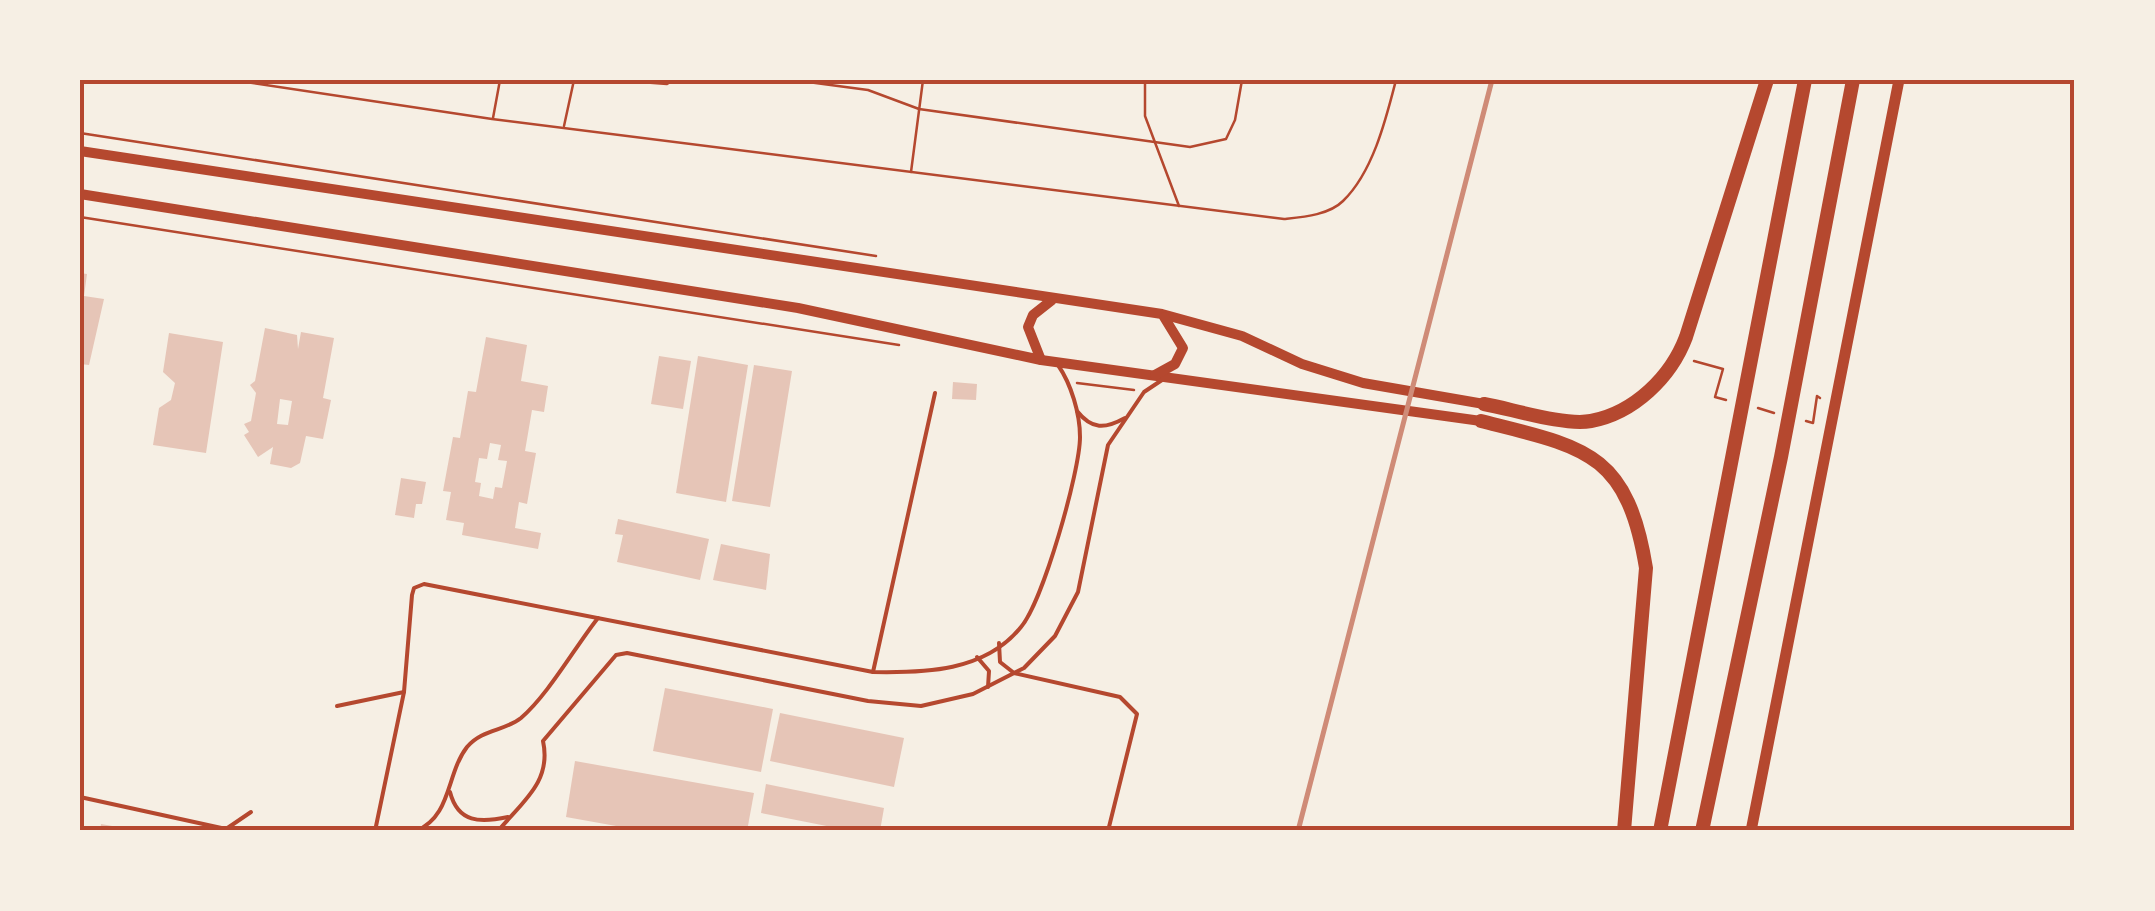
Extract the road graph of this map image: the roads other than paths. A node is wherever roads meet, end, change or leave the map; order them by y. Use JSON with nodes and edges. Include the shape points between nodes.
{"nodes":[{"id":1,"x":1767,"y":80,"type":"edge"},
{"id":2,"x":1805,"y":80,"type":"edge"},
{"id":3,"x":1854,"y":80,"type":"edge"},
{"id":4,"x":1900,"y":80,"type":"edge"},
{"id":5,"x":80,"y":150,"type":"edge"},
{"id":6,"x":80,"y":194,"type":"edge"},
{"id":7,"x":1052,"y":300,"type":"junction"},
{"id":8,"x":1162,"y":314,"type":"junction"},
{"id":9,"x":1040,"y":360,"type":"junction"},
{"id":10,"x":1055,"y":361,"type":"junction"},
{"id":11,"x":1160,"y":377,"type":"junction"},
{"id":12,"x":935,"y":393,"type":"dead end"},
{"id":13,"x":1484,"y":404,"type":"joint"},
{"id":14,"x":1074,"y":408,"type":"junction"},
{"id":15,"x":1128,"y":416,"type":"junction"},
{"id":16,"x":1481,"y":421,"type":"joint"},
{"id":17,"x":598,"y":618,"type":"junction"},
{"id":18,"x":998,"y":644,"type":"junction"},
{"id":19,"x":977,"y":658,"type":"junction"},
{"id":20,"x":873,"y":672,"type":"junction"},
{"id":21,"x":1014,"y":673,"type":"junction"},
{"id":22,"x":988,"y":687,"type":"junction"},
{"id":23,"x":404,"y":692,"type":"junction"},
{"id":24,"x":337,"y":706,"type":"dead end"},
{"id":25,"x":450,"y":792,"type":"junction"},
{"id":26,"x":80,"y":797,"type":"edge"},
{"id":27,"x":251,"y":812,"type":"dead end"},
{"id":28,"x":510,"y":816,"type":"junction"},
{"id":29,"x":375,"y":831,"type":"edge"},
{"id":30,"x":416,"y":831,"type":"edge"},
{"id":31,"x":498,"y":831,"type":"edge"},
{"id":32,"x":1108,"y":831,"type":"edge"},
{"id":33,"x":1624,"y":831,"type":"edge"},
{"id":34,"x":1660,"y":831,"type":"edge"},
{"id":35,"x":1702,"y":831,"type":"edge"},
{"id":36,"x":1750,"y":831,"type":"edge"}],
"edges":[{"from":1,"to":13,"type":"highway","via":[[1679,357],[1644,397],[1589,422]]},
{"from":2,"to":34,"type":"highway"},
{"from":3,"to":35,"type":"highway"},
{"from":4,"to":36,"type":"main road"},
{"from":5,"to":7,"type":"street"},
{"from":6,"to":9,"type":"street","via":[[798,308]]},
{"from":7,"to":8,"type":"street"},
{"from":7,"to":9,"type":"street","via":[[1028,327]]},
{"from":8,"to":11,"type":"street","via":[[1184,348]]},
{"from":8,"to":13,"type":"street","via":[[1242,336],[1363,383]]},
{"from":9,"to":10,"type":"street"},
{"from":10,"to":11,"type":"street"},
{"from":10,"to":14,"type":"lane","via":[[1069,381]]},
{"from":11,"to":15,"type":"lane"},
{"from":11,"to":16,"type":"street"},
{"from":12,"to":20,"type":"lane"},
{"from":14,"to":15,"type":"lane","via":[[1094,426]]},
{"from":14,"to":18,"type":"lane","via":[[1080,438],[1047,580],[1021,628]]},
{"from":15,"to":21,"type":"lane","via":[[1108,446],[1078,592],[1055,636]]},
{"from":16,"to":33,"type":"highway","via":[[1572,444],[1607,470],[1640,530],[1646,568]]},
{"from":17,"to":20,"type":"lane"},
{"from":17,"to":23,"type":"lane","via":[[424,584],[414,588]]},
{"from":17,"to":25,"type":"lane","via":[[519,720],[491,728],[467,748]]},
{"from":18,"to":19,"type":"lane"},
{"from":18,"to":21,"type":"lane","via":[[1000,662]]},
{"from":19,"to":20,"type":"lane","via":[[940,673]]},
{"from":19,"to":22,"type":"lane","via":[[987,666]]},
{"from":21,"to":22,"type":"lane"},
{"from":21,"to":32,"type":"lane","via":[[1120,697],[1136,714]]},
{"from":22,"to":28,"type":"lane","via":[[920,706],[616,655],[544,741],[540,778]]},
{"from":23,"to":24,"type":"lane"},
{"from":23,"to":29,"type":"lane"},
{"from":25,"to":28,"type":"lane","via":[[454,808],[469,820]]},
{"from":25,"to":30,"type":"lane"},
{"from":26,"to":27,"type":"lane","via":[[226,829]]},
{"from":28,"to":31,"type":"lane"}]}
